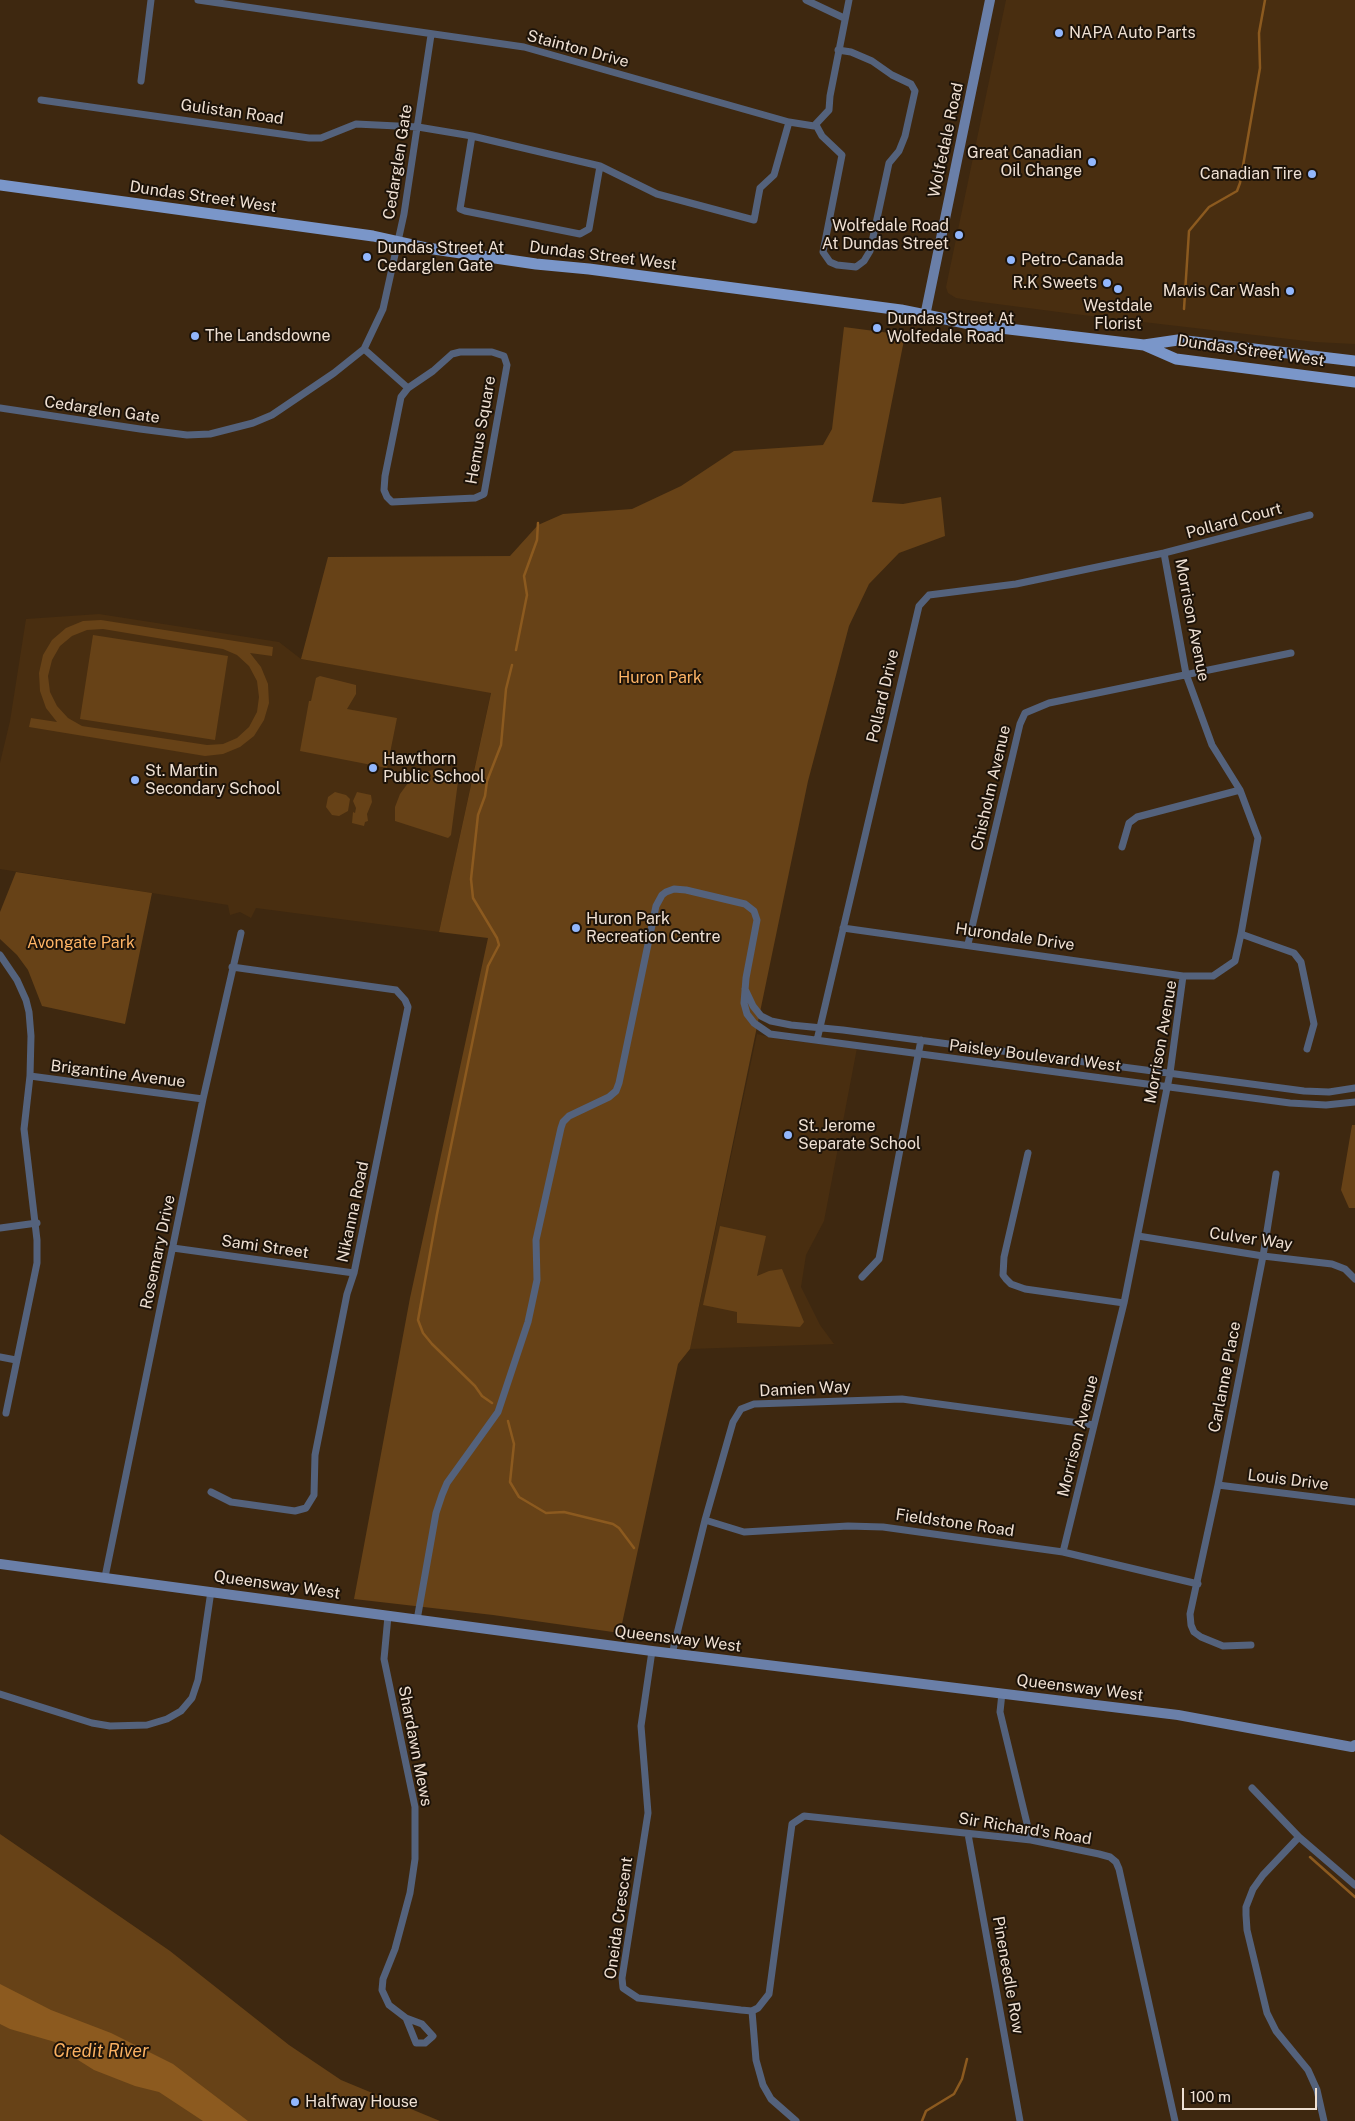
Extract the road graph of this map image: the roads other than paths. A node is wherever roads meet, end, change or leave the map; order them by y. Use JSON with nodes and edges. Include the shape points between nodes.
{"nodes":[{"id":1,"x":151,"y":0,"type":"edge"},
{"id":2,"x":198,"y":0,"type":"edge"},
{"id":3,"x":806,"y":0,"type":"edge"},
{"id":4,"x":849,"y":0,"type":"edge"},
{"id":5,"x":990,"y":0,"type":"edge"},
{"id":6,"x":844,"y":18,"type":"junction"},
{"id":7,"x":431,"y":35,"type":"junction"},
{"id":8,"x":838,"y":50,"type":"junction"},
{"id":9,"x":141,"y":81,"type":"dead end"},
{"id":10,"x":40,"y":100,"type":"dead end"},
{"id":11,"x":789,"y":122,"type":"junction"},
{"id":12,"x":816,"y":125,"type":"junction"},
{"id":13,"x":418,"y":128,"type":"junction"},
{"id":14,"x":472,"y":136,"type":"junction"},
{"id":15,"x":600,"y":166,"type":"junction"},
{"id":16,"x":0,"y":185,"type":"edge"},
{"id":17,"x":398,"y":242,"type":"junction"},
{"id":18,"x":925,"y":316,"type":"junction"},
{"id":19,"x":1144,"y":345,"type":"junction"},
{"id":20,"x":364,"y":348,"type":"junction"},
{"id":21,"x":1355,"y":361,"type":"edge"},
{"id":22,"x":1355,"y":382,"type":"edge"},
{"id":23,"x":408,"y":388,"type":"junction"},
{"id":24,"x":0,"y":408,"type":"edge"},
{"id":25,"x":1310,"y":515,"type":"dead end"},
{"id":26,"x":1164,"y":553,"type":"junction"},
{"id":27,"x":1291,"y":653,"type":"dead end"},
{"id":28,"x":1186,"y":674,"type":"junction"},
{"id":29,"x":1240,"y":790,"type":"junction"},
{"id":30,"x":1122,"y":847,"type":"dead end"},
{"id":31,"x":843,"y":928,"type":"junction"},
{"id":32,"x":241,"y":933,"type":"dead end"},
{"id":33,"x":1241,"y":934,"type":"junction"},
{"id":34,"x":968,"y":944,"type":"junction"},
{"id":35,"x":0,"y":955,"type":"edge"},
{"id":36,"x":232,"y":967,"type":"junction"},
{"id":37,"x":1183,"y":976,"type":"junction"},
{"id":38,"x":745,"y":987,"type":"junction"},
{"id":39,"x":819,"y":1027,"type":"junction"},
{"id":40,"x":817,"y":1040,"type":"junction"},
{"id":41,"x":921,"y":1040,"type":"junction"},
{"id":42,"x":1307,"y":1049,"type":"dead end"},
{"id":43,"x":919,"y":1054,"type":"junction"},
{"id":44,"x":1170,"y":1073,"type":"junction"},
{"id":45,"x":30,"y":1076,"type":"junction"},
{"id":46,"x":1167,"y":1087,"type":"junction"},
{"id":47,"x":1355,"y":1088,"type":"edge"},
{"id":48,"x":203,"y":1099,"type":"junction"},
{"id":49,"x":1355,"y":1102,"type":"edge"},
{"id":50,"x":1028,"y":1153,"type":"dead end"},
{"id":51,"x":1276,"y":1174,"type":"dead end"},
{"id":52,"x":36,"y":1223,"type":"junction"},
{"id":53,"x":0,"y":1228,"type":"edge"},
{"id":54,"x":1138,"y":1236,"type":"junction"},
{"id":55,"x":173,"y":1248,"type":"junction"},
{"id":56,"x":1263,"y":1256,"type":"junction"},
{"id":57,"x":354,"y":1273,"type":"junction"},
{"id":58,"x":862,"y":1277,"type":"dead end"},
{"id":59,"x":1355,"y":1279,"type":"edge"},
{"id":60,"x":1124,"y":1303,"type":"junction"},
{"id":61,"x":0,"y":1357,"type":"edge"},
{"id":62,"x":16,"y":1360,"type":"junction"},
{"id":63,"x":6,"y":1413,"type":"dead end"},
{"id":64,"x":1094,"y":1425,"type":"junction"},
{"id":65,"x":1218,"y":1485,"type":"junction"},
{"id":66,"x":211,"y":1492,"type":"dead end"},
{"id":67,"x":1355,"y":1502,"type":"edge"},
{"id":68,"x":705,"y":1520,"type":"junction"},
{"id":69,"x":1063,"y":1552,"type":"junction"},
{"id":70,"x":0,"y":1564,"type":"edge"},
{"id":71,"x":106,"y":1577,"type":"junction"},
{"id":72,"x":1198,"y":1584,"type":"junction"},
{"id":73,"x":211,"y":1591,"type":"junction"},
{"id":74,"x":388,"y":1616,"type":"junction"},
{"id":75,"x":417,"y":1620,"type":"junction"},
{"id":76,"x":1251,"y":1645,"type":"dead end"},
{"id":77,"x":652,"y":1651,"type":"junction"},
{"id":78,"x":672,"y":1654,"type":"junction"},
{"id":79,"x":1002,"y":1693,"type":"junction"},
{"id":80,"x":0,"y":1694,"type":"edge"},
{"id":81,"x":1354,"y":1747,"type":"edge"},
{"id":82,"x":1252,"y":1788,"type":"dead end"},
{"id":83,"x":968,"y":1834,"type":"junction"},
{"id":84,"x":1299,"y":1837,"type":"junction"},
{"id":85,"x":1031,"y":1840,"type":"junction"},
{"id":86,"x":1355,"y":1885,"type":"edge"},
{"id":87,"x":752,"y":2011,"type":"junction"},
{"id":88,"x":406,"y":2018,"type":"dead end"},
{"id":89,"x":796,"y":2121,"type":"edge"},
{"id":90,"x":1020,"y":2121,"type":"edge"},
{"id":91,"x":1175,"y":2121,"type":"edge"},
{"id":92,"x":1324,"y":2121,"type":"edge"}],
"edges":[{"from":1,"to":9,"type":"street"},
{"from":2,"to":7,"type":"street","name":"Stainton Drive"},
{"from":3,"to":6,"type":"street"},
{"from":4,"to":6,"type":"street"},
{"from":5,"to":18,"type":"street","name":"Wolfedale Road"},
{"from":6,"to":8,"type":"street"},
{"from":7,"to":11,"type":"street","name":"Stainton Drive","via":[[524,47]]},
{"from":7,"to":13,"type":"street","name":"Cedarglen Gate"},
{"from":8,"to":12,"type":"street","via":[[829,110]]},
{"from":8,"to":12,"type":"street","via":[[872,61],[911,84],[914,91],[905,136],[889,163],[870,251],[856,267],[830,262],[824,252],[842,154],[822,136]]},
{"from":10,"to":13,"type":"street","name":"Gulistan Road","via":[[309,138],[321,138],[356,124]]},
{"from":11,"to":12,"type":"street","name":"Stainton Drive"},
{"from":11,"to":15,"type":"street","name":"Gulistan Road","via":[[774,175],[760,188],[754,220],[658,194]]},
{"from":13,"to":14,"type":"street","name":"Gulistan Road"},
{"from":13,"to":17,"type":"street","name":"Cedarglen Gate"},
{"from":14,"to":15,"type":"street","name":"Gulistan Road"},
{"from":14,"to":15,"type":"street","via":[[460,209],[464,211],[580,234],[589,229]]},
{"from":16,"to":17,"type":"main road","name":"Dundas Street West"},
{"from":17,"to":18,"type":"main road","name":"Dundas Street West","via":[[527,262],[901,310]]},
{"from":17,"to":20,"type":"street","name":"Cedarglen Gate","via":[[382,308]]},
{"from":18,"to":19,"type":"main road","name":"Dundas Street West"},
{"from":19,"to":21,"type":"main road","name":"Dundas Street West","via":[[1178,340]]},
{"from":19,"to":22,"type":"main road","name":"Dundas Street West","via":[[1176,359]]},
{"from":20,"to":23,"type":"street"},
{"from":20,"to":24,"type":"street","name":"Cedarglen Gate","via":[[334,373],[272,415],[210,434],[187,435]]},
{"from":23,"to":23,"type":"street","name":"Hemus Square","via":[[401,397],[394,428],[385,476],[386,497],[392,502],[400,502],[475,498],[484,494],[507,365],[504,356],[492,352],[452,354]]},
{"from":25,"to":26,"type":"street","name":"Pollard Court"},
{"from":26,"to":28,"type":"street","name":"Morrison Avenue"},
{"from":26,"to":31,"type":"street","name":"Pollard Drive","via":[[1016,584],[929,595],[919,606]]},
{"from":27,"to":28,"type":"street"},
{"from":28,"to":29,"type":"street","name":"Morrison Avenue","via":[[1212,745]]},
{"from":28,"to":34,"type":"street","name":"Chisholm Avenue","via":[[1049,703],[1025,713]]},
{"from":29,"to":30,"type":"street","via":[[1137,817],[1129,823]]},
{"from":29,"to":33,"type":"street","name":"Morrison Avenue","via":[[1258,838]]},
{"from":31,"to":34,"type":"street","name":"Hurondale Drive"},
{"from":31,"to":39,"type":"street","name":"Pollard Drive"},
{"from":32,"to":36,"type":"street","name":"Rosemary Drive"},
{"from":33,"to":37,"type":"street","name":"Morrison Avenue","via":[[1234,960],[1222,971],[1213,976]]},
{"from":33,"to":42,"type":"street","via":[[1294,953],[1301,962],[1314,1024]]},
{"from":34,"to":37,"type":"street","name":"Hurondale Drive"},
{"from":35,"to":45,"type":"street","via":[[26,1000],[31,1036]]},
{"from":36,"to":48,"type":"street","name":"Rosemary Drive"},
{"from":36,"to":57,"type":"street","name":"Nikanna Road","via":[[396,990],[408,1007]]},
{"from":37,"to":44,"type":"street","name":"Morrison Avenue"},
{"from":38,"to":39,"type":"street","name":"Paisley Boulevard West","via":[[756,1012],[766,1019]]},
{"from":38,"to":40,"type":"street","name":"Paisley Boulevard West","via":[[745,1009],[758,1028],[775,1035]]},
{"from":38,"to":75,"type":"street","name":"Paisley Boulevard West","via":[[757,920],[750,907],[680,890],[670,890],[662,895],[656,906],[616,1091],[563,1122],[536,1244],[537,1280],[528,1322],[498,1412],[442,1495]]},
{"from":39,"to":40,"type":"street","name":"Pollard Drive"},
{"from":39,"to":41,"type":"street","name":"Paisley Boulevard West"},
{"from":40,"to":43,"type":"street","name":"Paisley Boulevard West"},
{"from":41,"to":43,"type":"street"},
{"from":41,"to":44,"type":"street","name":"Paisley Boulevard West"},
{"from":43,"to":46,"type":"street","name":"Paisley Boulevard West"},
{"from":43,"to":58,"type":"street","via":[[879,1259]]},
{"from":44,"to":46,"type":"street","name":"Morrison Avenue"},
{"from":44,"to":47,"type":"street","name":"Paisley Boulevard West","via":[[1304,1091]]},
{"from":45,"to":48,"type":"street","name":"Brigantine Avenue"},
{"from":45,"to":52,"type":"street","via":[[24,1129]]},
{"from":46,"to":49,"type":"street","name":"Paisley Boulevard West","via":[[1290,1103]]},
{"from":46,"to":54,"type":"street","name":"Morrison Avenue"},
{"from":48,"to":55,"type":"street","name":"Rosemary Drive"},
{"from":50,"to":60,"type":"street","via":[[1004,1257],[1006,1279],[1025,1289]]},
{"from":51,"to":56,"type":"street","name":"Carlanne Place"},
{"from":52,"to":53,"type":"street"},
{"from":52,"to":62,"type":"street","via":[[37,1263]]},
{"from":54,"to":56,"type":"street","name":"Culver Way"},
{"from":54,"to":60,"type":"street","name":"Morrison Avenue"},
{"from":55,"to":57,"type":"street","name":"Sami Street"},
{"from":55,"to":71,"type":"street","name":"Rosemary Drive"},
{"from":56,"to":59,"type":"street","name":"Culver Way","via":[[1332,1264],[1345,1269]]},
{"from":56,"to":65,"type":"street","name":"Carlanne Place"},
{"from":57,"to":66,"type":"street","name":"Nikanna Road","via":[[315,1455],[314,1495],[309,1504],[295,1511],[231,1502]]},
{"from":60,"to":64,"type":"street","name":"Morrison Avenue"},
{"from":61,"to":62,"type":"street"},
{"from":62,"to":63,"type":"street"},
{"from":64,"to":68,"type":"street","name":"Damien Way","via":[[902,1399],[754,1404],[742,1409],[733,1422]]},
{"from":64,"to":69,"type":"street","name":"Morrison Avenue"},
{"from":65,"to":67,"type":"street","name":"Louis Drive"},
{"from":65,"to":72,"type":"street","name":"Carlanne Place"},
{"from":68,"to":69,"type":"street","name":"Fieldstone Road","via":[[744,1532],[883,1527]]},
{"from":68,"to":78,"type":"street","name":"Damien Way"},
{"from":69,"to":72,"type":"street","name":"Fieldstone Road"},
{"from":70,"to":71,"type":"street","name":"Queensway West"},
{"from":71,"to":73,"type":"street","name":"Queensway West"},
{"from":72,"to":76,"type":"street","name":"Carlanne Place","via":[[1190,1614],[1194,1632],[1222,1646]]},
{"from":73,"to":74,"type":"street","name":"Queensway West"},
{"from":73,"to":80,"type":"street","via":[[198,1680],[192,1698],[167,1719],[147,1725],[110,1726]]},
{"from":74,"to":75,"type":"street","name":"Queensway West"},
{"from":74,"to":88,"type":"street","name":"Shardawn Mews","via":[[384,1659],[415,1807],[415,1859],[410,1893],[382,1990],[389,2005]]},
{"from":75,"to":77,"type":"street","name":"Queensway West"},
{"from":77,"to":78,"type":"street","name":"Queensway West"},
{"from":77,"to":87,"type":"street","name":"Oneida Crescent","via":[[641,1726],[648,1813],[623,1988],[638,1998]]},
{"from":78,"to":79,"type":"street","name":"Queensway West"},
{"from":79,"to":81,"type":"street","name":"Queensway West","via":[[1178,1716]]},
{"from":79,"to":85,"type":"street","via":[[1000,1712]]},
{"from":82,"to":84,"type":"street"},
{"from":83,"to":85,"type":"street","name":"Sir Richard's Road"},
{"from":83,"to":87,"type":"street","name":"Sir Richard's Road","via":[[804,1816],[792,1824],[769,1994]]},
{"from":83,"to":90,"type":"street","name":"Pineneedle Row"},
{"from":84,"to":86,"type":"street"},
{"from":84,"to":92,"type":"street","via":[[1253,1889],[1246,1906],[1247,1930],[1267,2013],[1276,2031],[1308,2070],[1317,2090]]},
{"from":85,"to":91,"type":"street","name":"Sir Richard's Road","via":[[1110,1857],[1116,1862]]},
{"from":87,"to":89,"type":"street","via":[[756,2060],[763,2085],[771,2099]]}]}
